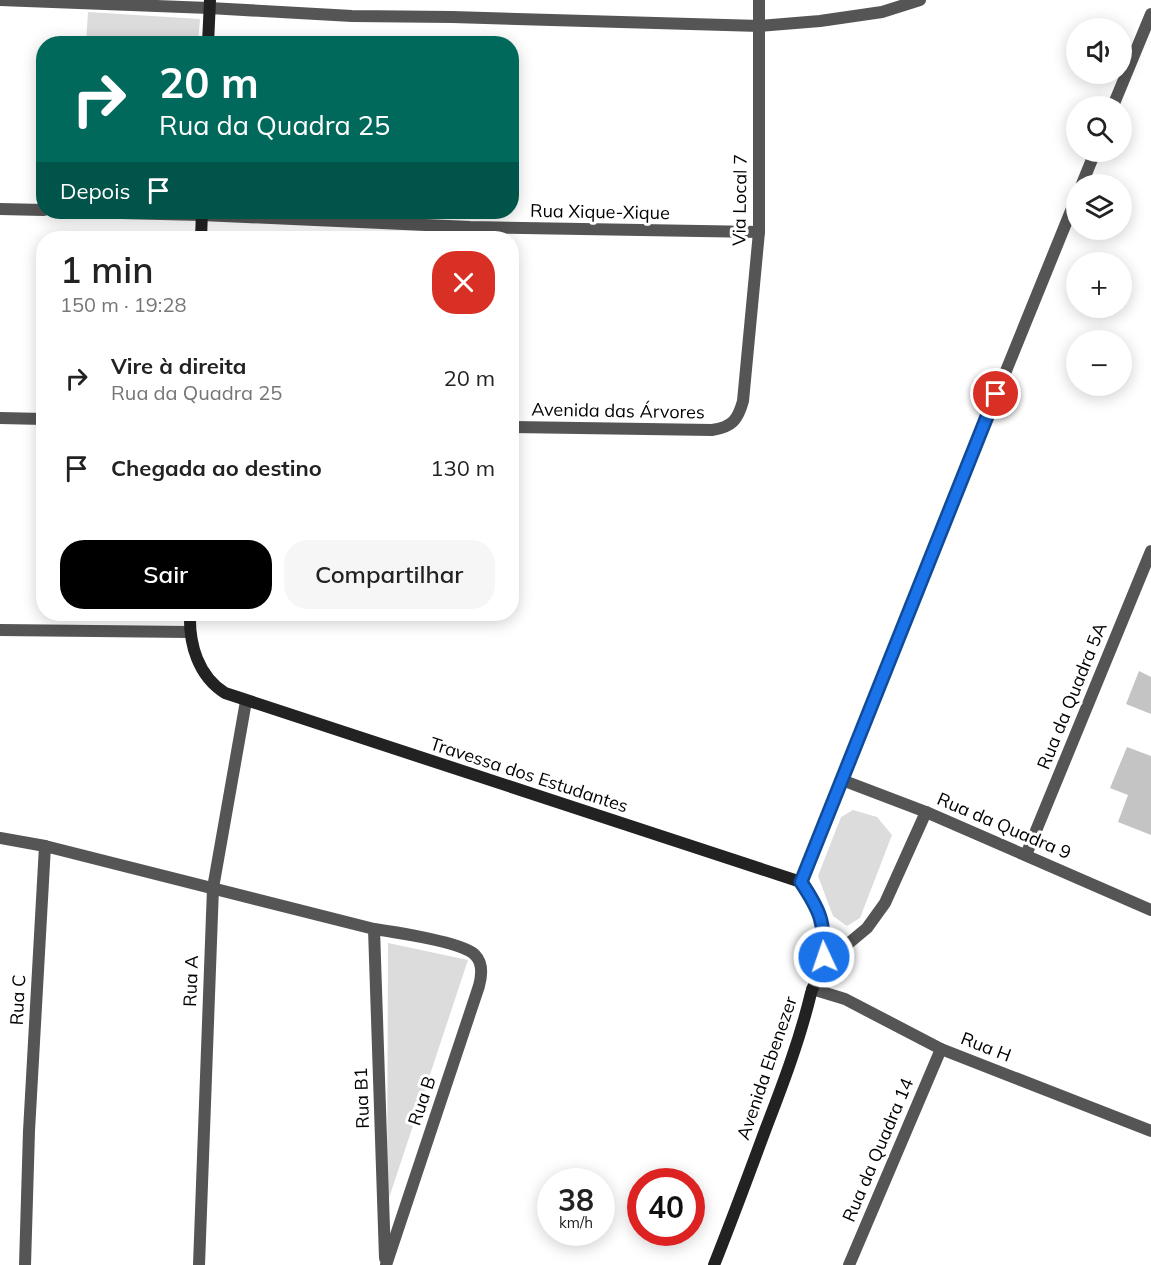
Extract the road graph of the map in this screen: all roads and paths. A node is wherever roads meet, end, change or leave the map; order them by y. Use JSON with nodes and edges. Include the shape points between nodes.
{"nodes":[{"id":1,"x":0,"y":0,"type":"edge"},
{"id":2,"x":759,"y":0,"type":"edge"},
{"id":3,"x":920,"y":0,"type":"edge"},
{"id":4,"x":210,"y":4,"type":"edge"},
{"id":5,"x":1151,"y":14,"type":"edge"},
{"id":6,"x":760,"y":26,"type":"junction"},
{"id":7,"x":208,"y":36,"type":"edge"},
{"id":8,"x":1117,"y":96,"type":"edge"},
{"id":9,"x":0,"y":209,"type":"edge"},
{"id":10,"x":36,"y":210,"type":"edge"},
{"id":11,"x":317,"y":219,"type":"edge"},
{"id":12,"x":1066,"y":223,"type":"edge"},
{"id":13,"x":759,"y":232,"type":"junction"},
{"id":14,"x":743,"y":400,"type":"joint"},
{"id":15,"x":0,"y":418,"type":"edge"},
{"id":16,"x":36,"y":419,"type":"edge"},
{"id":17,"x":519,"y":427,"type":"edge"},
{"id":18,"x":1151,"y":551,"type":"edge"},
{"id":19,"x":1147,"y":570,"type":"edge"},
{"id":20,"x":190,"y":621,"type":"edge"},
{"id":21,"x":0,"y":630,"type":"edge"},
{"id":22,"x":190,"y":632,"type":"junction"},
{"id":23,"x":246,"y":701,"type":"junction"},
{"id":24,"x":842,"y":780,"type":"junction"},
{"id":25,"x":926,"y":812,"type":"junction"},
{"id":26,"x":0,"y":838,"type":"edge"},
{"id":27,"x":45,"y":846,"type":"junction"},
{"id":28,"x":1026,"y":855,"type":"junction"},
{"id":29,"x":801,"y":882,"type":"junction"},
{"id":30,"x":213,"y":888,"type":"junction"},
{"id":31,"x":1151,"y":910,"type":"edge"},
{"id":32,"x":374,"y":929,"type":"junction"},
{"id":33,"x":824,"y":957,"type":"junction"},
{"id":34,"x":812,"y":989,"type":"junction"},
{"id":35,"x":941,"y":1049,"type":"junction"},
{"id":36,"x":1151,"y":1131,"type":"edge"},
{"id":37,"x":25,"y":1265,"type":"edge"},
{"id":38,"x":199,"y":1265,"type":"edge"},
{"id":39,"x":386,"y":1265,"type":"edge"},
{"id":40,"x":714,"y":1265,"type":"edge"},
{"id":41,"x":849,"y":1265,"type":"edge"}],
"edges":[{"from":1,"to":4,"type":"street"},
{"from":2,"to":6,"type":"street","name":"Via Local 7"},
{"from":3,"to":6,"type":"street","via":[[882,12]]},
{"from":4,"to":6,"type":"street","via":[[352,16]]},
{"from":4,"to":7,"type":"street"},
{"from":5,"to":8,"type":"street"},
{"from":6,"to":13,"type":"street","name":"Via Local 7"},
{"from":9,"to":10,"type":"street"},
{"from":11,"to":13,"type":"street","name":"Rua Xique-Xique","via":[[470,227]]},
{"from":12,"to":24,"type":"street"},
{"from":13,"to":14,"type":"street","name":"Via Local 7"},
{"from":14,"to":17,"type":"street","name":"Avenida das Árvores","via":[[737,418],[712,430]]},
{"from":15,"to":16,"type":"street"},
{"from":18,"to":19,"type":"street","name":"Rua da Quadra 5A"},
{"from":19,"to":28,"type":"street","name":"Rua da Quadra 5A"},
{"from":20,"to":22,"type":"street","name":"Travessa dos Estudantes"},
{"from":21,"to":22,"type":"street"},
{"from":22,"to":23,"type":"street","name":"Travessa dos Estudantes","via":[[195,656],[215,687]]},
{"from":23,"to":29,"type":"street","name":"Travessa dos Estudantes"},
{"from":23,"to":30,"type":"street","name":"Rua A"},
{"from":24,"to":25,"type":"street","name":"Rua da Quadra 9"},
{"from":24,"to":29,"type":"street"},
{"from":25,"to":28,"type":"street","name":"Rua da Quadra 9"},
{"from":25,"to":33,"type":"street","via":[[885,903],[867,928]]},
{"from":26,"to":27,"type":"street"},
{"from":27,"to":30,"type":"street"},
{"from":27,"to":37,"type":"street","name":"Rua C"},
{"from":28,"to":31,"type":"street","name":"Rua da Quadra 9"},
{"from":29,"to":33,"type":"street","name":"Avenida Ebenezer","via":[[822,921]]},
{"from":30,"to":32,"type":"street"},
{"from":30,"to":38,"type":"street","name":"Rua A"},
{"from":32,"to":39,"type":"street","name":"Rua B1"},
{"from":32,"to":39,"type":"street","name":"Rua B","via":[[470,950],[480,962],[482,976]]},
{"from":33,"to":34,"type":"street","name":"Avenida Ebenezer"},
{"from":34,"to":35,"type":"street","name":"Rua H","via":[[845,999]]},
{"from":34,"to":40,"type":"street","name":"Avenida Ebenezer","via":[[785,1078]]},
{"from":35,"to":36,"type":"street","name":"Rua H"},
{"from":35,"to":41,"type":"street","name":"Rua da Quadra 14"}]}
